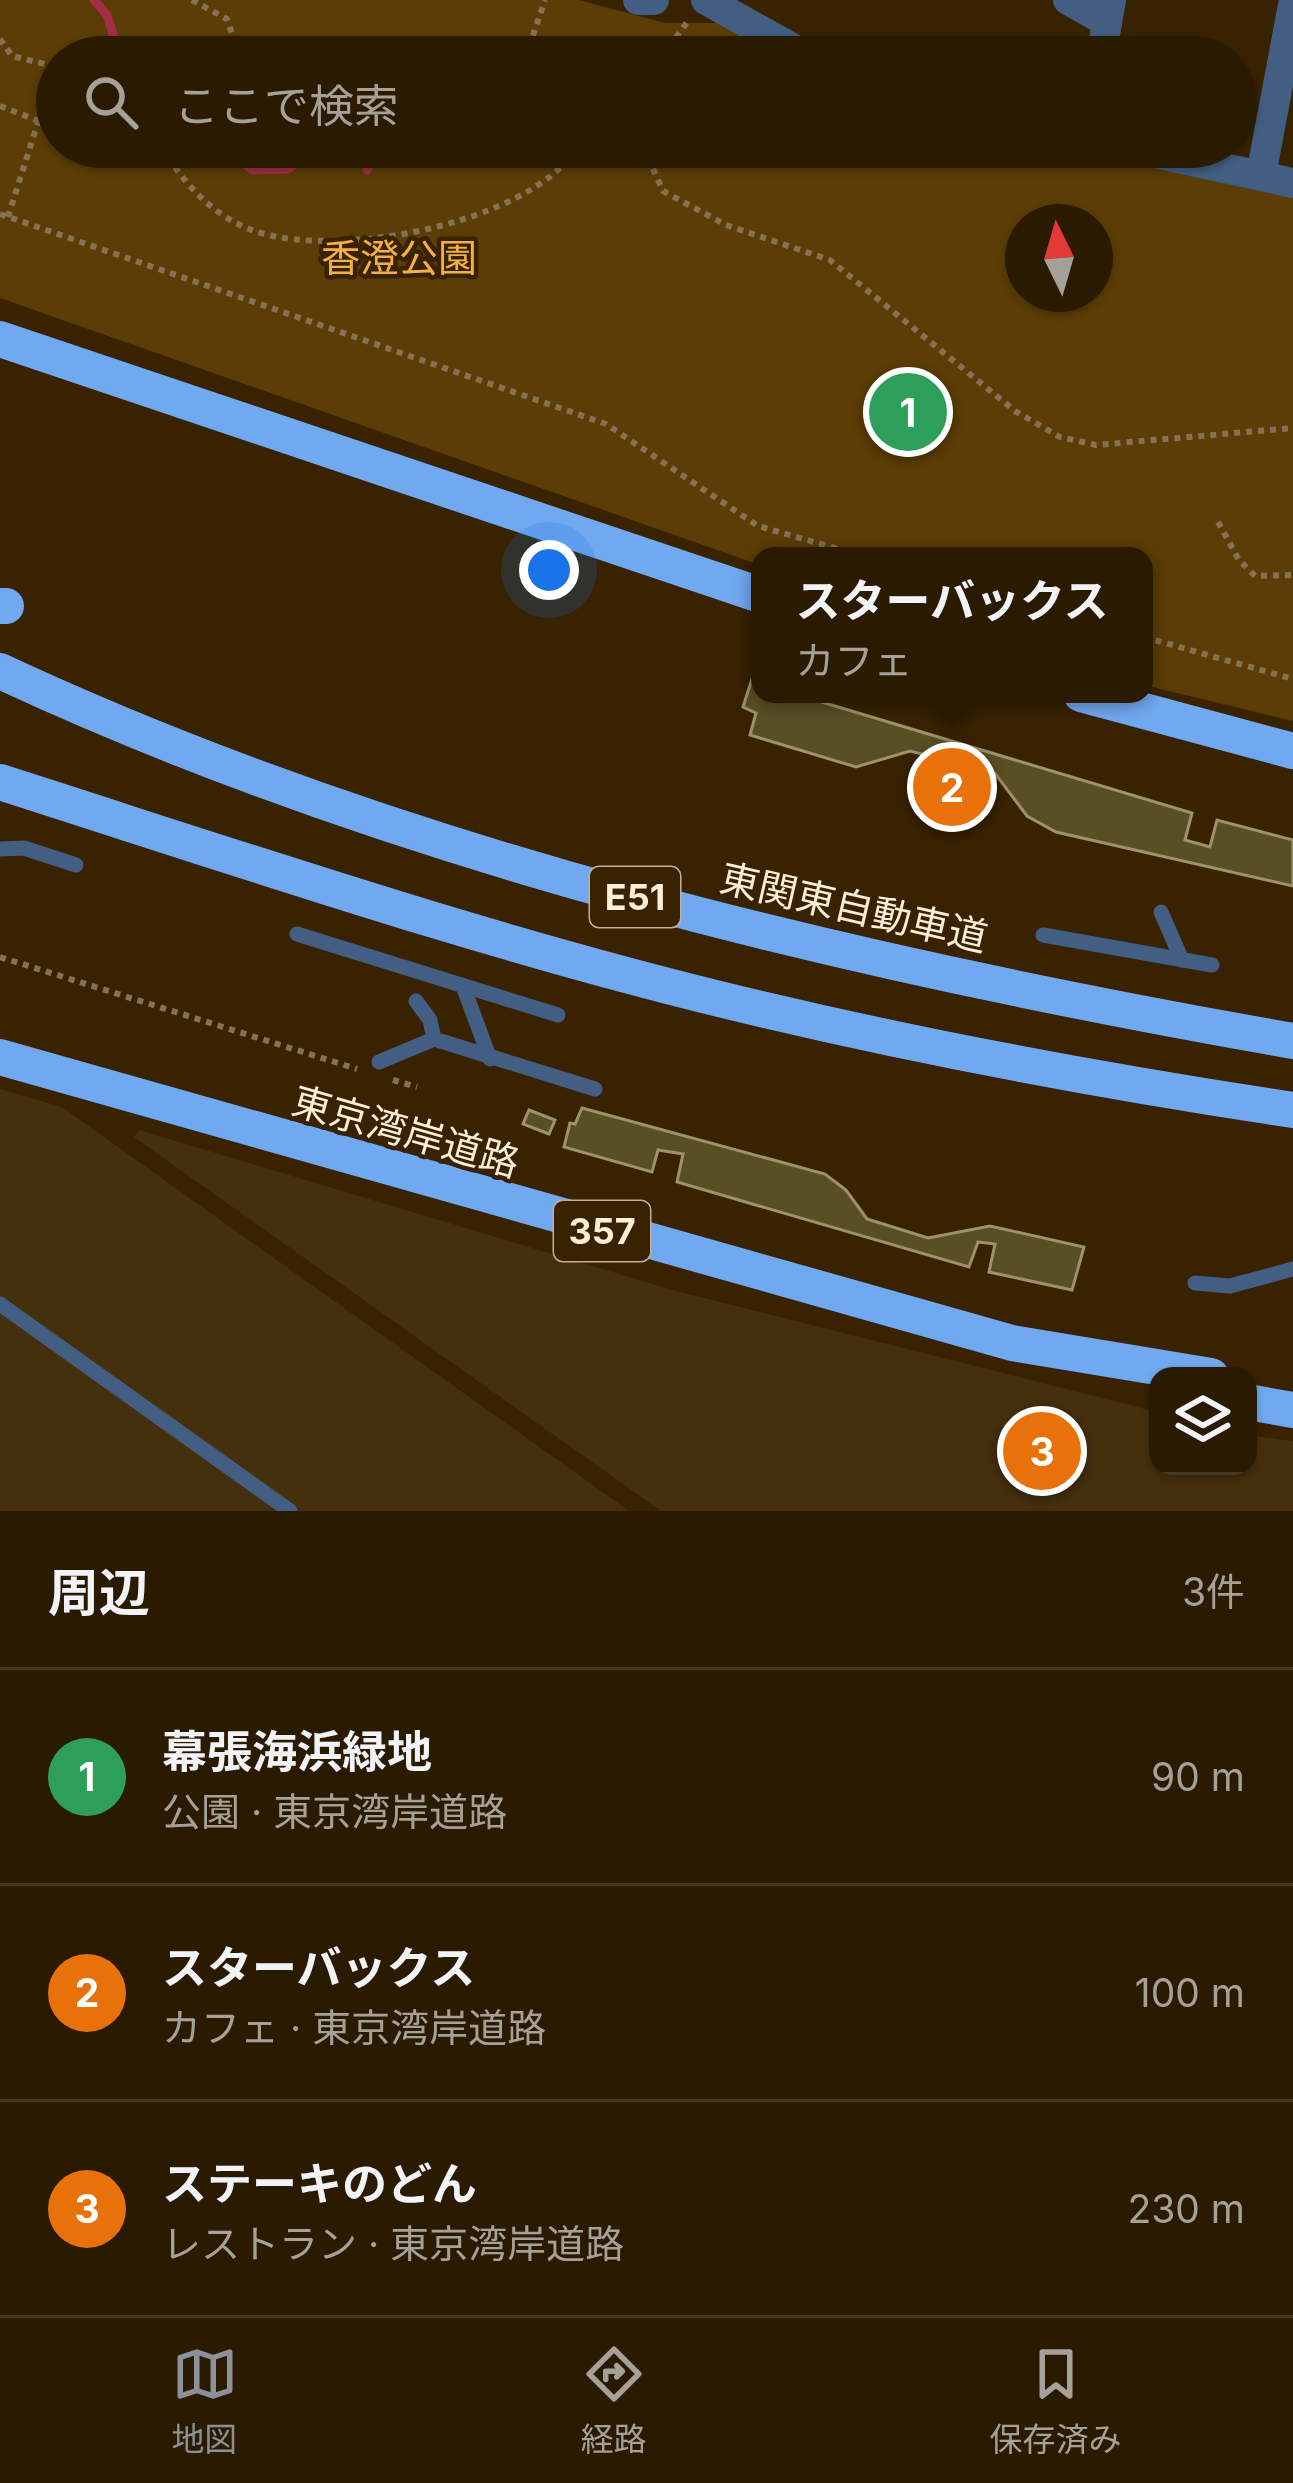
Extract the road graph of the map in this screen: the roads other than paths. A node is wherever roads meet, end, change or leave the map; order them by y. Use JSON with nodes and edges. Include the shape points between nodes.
{"nodes":[{"id":1,"x":638,"y":0,"type":"edge"},
{"id":2,"x":653,"y":0,"type":"edge"},
{"id":3,"x":1068,"y":0,"type":"edge"},
{"id":4,"x":1293,"y":5,"type":"edge"},
{"id":5,"x":698,"y":9,"type":"edge"},
{"id":6,"x":1109,"y":11,"type":"edge"},
{"id":7,"x":760,"y":36,"type":"edge"},
{"id":8,"x":1228,"y":168,"type":"edge"},
{"id":9,"x":1261,"y":175,"type":"junction"},
{"id":10,"x":1293,"y":183,"type":"edge"},
{"id":11,"x":0,"y":338,"type":"edge"},
{"id":12,"x":751,"y":592,"type":"edge"},
{"id":13,"x":0,"y":671,"type":"edge"},
{"id":14,"x":1114,"y":703,"type":"edge"},
{"id":15,"x":1293,"y":751,"type":"edge"},
{"id":16,"x":0,"y":782,"type":"edge"},
{"id":17,"x":0,"y":849,"type":"edge"},
{"id":18,"x":76,"y":865,"type":"dead end"},
{"id":19,"x":1161,"y":912,"type":"dead end"},
{"id":20,"x":297,"y":934,"type":"dead end"},
{"id":21,"x":1042,"y":935,"type":"dead end"},
{"id":22,"x":1182,"y":960,"type":"junction"},
{"id":23,"x":1211,"y":964,"type":"dead end"},
{"id":24,"x":463,"y":986,"type":"junction"},
{"id":25,"x":416,"y":1001,"type":"dead end"},
{"id":26,"x":558,"y":1015,"type":"dead end"},
{"id":27,"x":434,"y":1039,"type":"junction"},
{"id":28,"x":1293,"y":1041,"type":"edge"},
{"id":29,"x":0,"y":1057,"type":"edge"},
{"id":30,"x":490,"y":1059,"type":"junction"},
{"id":31,"x":379,"y":1062,"type":"dead end"},
{"id":32,"x":595,"y":1089,"type":"dead end"},
{"id":33,"x":1293,"y":1110,"type":"edge"},
{"id":34,"x":1293,"y":1269,"type":"edge"},
{"id":35,"x":1195,"y":1283,"type":"dead end"},
{"id":36,"x":0,"y":1304,"type":"edge"},
{"id":37,"x":1012,"y":1343,"type":"junction"},
{"id":38,"x":1156,"y":1367,"type":"edge"},
{"id":39,"x":1257,"y":1382,"type":"edge"},
{"id":40,"x":1149,"y":1383,"type":"edge"},
{"id":41,"x":1293,"y":1387,"type":"edge"},
{"id":42,"x":1257,"y":1404,"type":"edge"},
{"id":43,"x":1293,"y":1410,"type":"edge"},
{"id":44,"x":290,"y":1511,"type":"edge"}],
"edges":[{"from":1,"to":2,"type":"street"},
{"from":3,"to":6,"type":"street"},
{"from":4,"to":9,"type":"street"},
{"from":5,"to":7,"type":"street"},
{"from":8,"to":9,"type":"street"},
{"from":9,"to":10,"type":"street"},
{"from":11,"to":12,"type":"highway"},
{"from":13,"to":28,"type":"highway","name":"東関東自動車道","number":"E51","via":[[207,757],[612,891],[969,979]]},
{"from":14,"to":15,"type":"highway"},
{"from":16,"to":33,"type":"highway","number":"E51","via":[[739,1004]]},
{"from":17,"to":18,"type":"lane"},
{"from":19,"to":22,"type":"lane"},
{"from":20,"to":24,"type":"lane"},
{"from":21,"to":22,"type":"lane"},
{"from":22,"to":23,"type":"lane"},
{"from":24,"to":26,"type":"lane"},
{"from":24,"to":30,"type":"lane"},
{"from":25,"to":27,"type":"lane"},
{"from":27,"to":30,"type":"lane"},
{"from":27,"to":31,"type":"lane"},
{"from":29,"to":37,"type":"highway","name":"東京湾岸道路","number":"357"},
{"from":30,"to":32,"type":"lane"},
{"from":34,"to":35,"type":"lane","via":[[1230,1286]]},
{"from":36,"to":44,"type":"lane"},
{"from":37,"to":38,"type":"highway","name":"東京湾岸道路","number":"357"},
{"from":37,"to":40,"type":"highway","number":"357","via":[[1083,1371]]},
{"from":39,"to":41,"type":"highway"},
{"from":42,"to":43,"type":"highway"}]}
